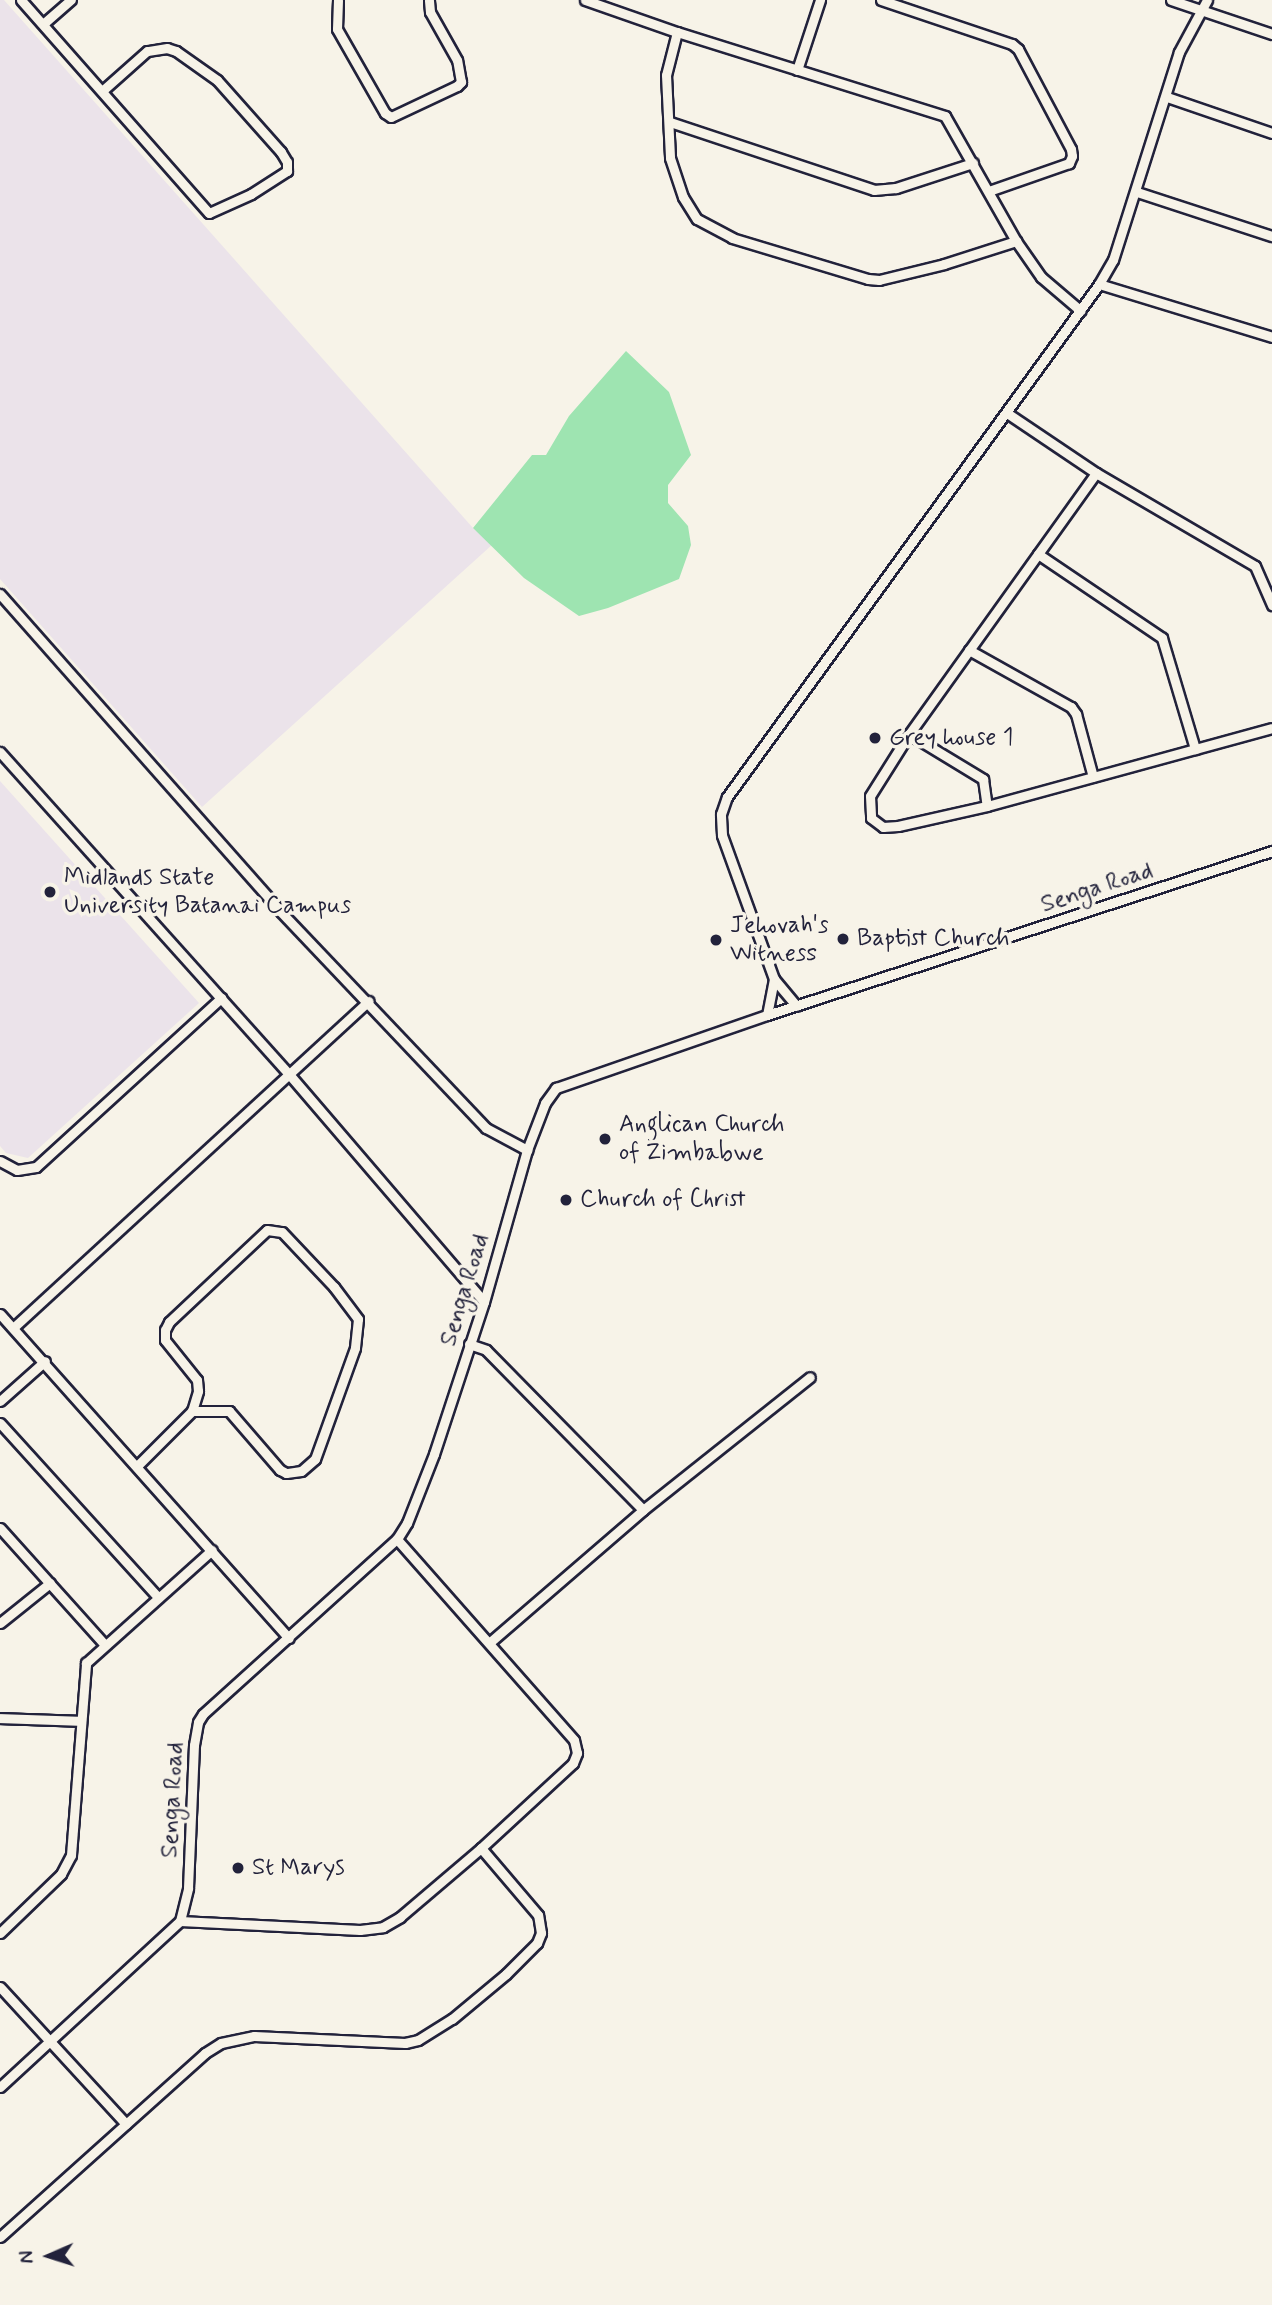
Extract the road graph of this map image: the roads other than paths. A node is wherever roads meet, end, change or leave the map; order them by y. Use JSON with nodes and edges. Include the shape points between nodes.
{"nodes":[{"id":1,"x":21,"y":0,"type":"edge"},
{"id":2,"x":71,"y":0,"type":"edge"},
{"id":3,"x":338,"y":0,"type":"edge"},
{"id":4,"x":429,"y":0,"type":"edge"},
{"id":5,"x":585,"y":0,"type":"edge"},
{"id":6,"x":820,"y":0,"type":"edge"},
{"id":7,"x":881,"y":0,"type":"edge"},
{"id":8,"x":1171,"y":0,"type":"edge"},
{"id":9,"x":1207,"y":0,"type":"edge"},
{"id":10,"x":1203,"y":10,"type":"junction"},
{"id":11,"x":43,"y":24,"type":"junction"},
{"id":12,"x":677,"y":32,"type":"junction"},
{"id":13,"x":1272,"y":34,"type":"edge"},
{"id":14,"x":797,"y":70,"type":"junction"},
{"id":15,"x":102,"y":92,"type":"junction"},
{"id":16,"x":1167,"y":97,"type":"junction"},
{"id":17,"x":670,"y":121,"type":"junction"},
{"id":18,"x":1272,"y":133,"type":"edge"},
{"id":19,"x":973,"y":163,"type":"junction"},
{"id":20,"x":989,"y":191,"type":"junction"},
{"id":21,"x":1137,"y":192,"type":"junction"},
{"id":22,"x":1272,"y":236,"type":"edge"},
{"id":23,"x":1016,"y":241,"type":"junction"},
{"id":24,"x":1099,"y":284,"type":"junction"},
{"id":25,"x":1081,"y":312,"type":"junction"},
{"id":26,"x":1272,"y":337,"type":"edge"},
{"id":27,"x":1007,"y":413,"type":"junction"},
{"id":28,"x":1096,"y":473,"type":"junction"},
{"id":29,"x":1038,"y":554,"type":"junction"},
{"id":30,"x":0,"y":594,"type":"edge"},
{"id":31,"x":1272,"y":605,"type":"edge"},
{"id":32,"x":969,"y":650,"type":"junction"},
{"id":33,"x":1272,"y":728,"type":"edge"},
{"id":34,"x":909,"y":734,"type":"junction"},
{"id":35,"x":1195,"y":749,"type":"junction"},
{"id":36,"x":0,"y":752,"type":"edge"},
{"id":37,"x":1093,"y":777,"type":"junction"},
{"id":38,"x":987,"y":806,"type":"junction"},
{"id":39,"x":1272,"y":851,"type":"edge"},
{"id":40,"x":774,"y":978,"type":"junction"},
{"id":41,"x":221,"y":998,"type":"junction"},
{"id":42,"x":368,"y":1001,"type":"junction"},
{"id":43,"x":797,"y":1006,"type":"junction"},
{"id":44,"x":767,"y":1015,"type":"junction"},
{"id":45,"x":288,"y":1073,"type":"junction"},
{"id":46,"x":527,"y":1150,"type":"junction"},
{"id":47,"x":0,"y":1161,"type":"edge"},
{"id":48,"x":484,"y":1302,"type":"junction"},
{"id":49,"x":0,"y":1314,"type":"edge"},
{"id":50,"x":13,"y":1328,"type":"junction"},
{"id":51,"x":469,"y":1344,"type":"junction"},
{"id":52,"x":45,"y":1361,"type":"junction"},
{"id":53,"x":810,"y":1377,"type":"dead end"},
{"id":54,"x":0,"y":1401,"type":"edge"},
{"id":55,"x":192,"y":1410,"type":"junction"},
{"id":56,"x":0,"y":1423,"type":"edge"},
{"id":57,"x":138,"y":1465,"type":"junction"},
{"id":58,"x":643,"y":1510,"type":"junction"},
{"id":59,"x":0,"y":1528,"type":"edge"},
{"id":60,"x":397,"y":1539,"type":"junction"},
{"id":61,"x":212,"y":1550,"type":"junction"},
{"id":62,"x":50,"y":1583,"type":"junction"},
{"id":63,"x":158,"y":1597,"type":"junction"},
{"id":64,"x":0,"y":1623,"type":"edge"},
{"id":65,"x":289,"y":1638,"type":"junction"},
{"id":66,"x":489,"y":1643,"type":"junction"},
{"id":67,"x":104,"y":1644,"type":"junction"},
{"id":68,"x":0,"y":1718,"type":"edge"},
{"id":69,"x":80,"y":1721,"type":"junction"},
{"id":70,"x":481,"y":1848,"type":"junction"},
{"id":71,"x":180,"y":1921,"type":"junction"},
{"id":72,"x":0,"y":1933,"type":"edge"},
{"id":73,"x":0,"y":1987,"type":"edge"},
{"id":74,"x":49,"y":2042,"type":"junction"},
{"id":75,"x":0,"y":2087,"type":"edge"},
{"id":76,"x":126,"y":2124,"type":"junction"},
{"id":77,"x":0,"y":2237,"type":"edge"}],
"edges":[{"from":1,"to":11,"type":"street"},
{"from":2,"to":11,"type":"street"},
{"from":3,"to":4,"type":"street","via":[[337,29],[391,117],[461,82],[457,60],[430,12]]},
{"from":5,"to":12,"type":"street"},
{"from":6,"to":14,"type":"street"},
{"from":7,"to":20,"type":"street","via":[[1018,49],[1072,156],[1069,163]]},
{"from":8,"to":10,"type":"street"},
{"from":9,"to":10,"type":"street"},
{"from":10,"to":13,"type":"street"},
{"from":10,"to":16,"type":"street","via":[[1179,52]]},
{"from":11,"to":15,"type":"street"},
{"from":12,"to":14,"type":"street"},
{"from":12,"to":17,"type":"street","via":[[666,75]]},
{"from":14,"to":19,"type":"street","via":[[945,116]]},
{"from":15,"to":15,"type":"street","via":[[147,51],[176,51],[217,80],[281,152],[287,171],[209,213]]},
{"from":16,"to":18,"type":"street"},
{"from":16,"to":21,"type":"street"},
{"from":17,"to":19,"type":"street","via":[[874,190],[896,188]]},
{"from":17,"to":23,"type":"street","via":[[670,158],[688,208],[697,219],[733,239],[879,280]]},
{"from":19,"to":20,"type":"street"},
{"from":20,"to":23,"type":"street"},
{"from":21,"to":22,"type":"street"},
{"from":21,"to":24,"type":"street","via":[[1113,260]]},
{"from":23,"to":25,"type":"street","via":[[1041,277]]},
{"from":24,"to":25,"type":"street"},
{"from":24,"to":26,"type":"street"},
{"from":25,"to":27,"type":"street"},
{"from":27,"to":28,"type":"street"},
{"from":27,"to":40,"type":"street","via":[[727,797],[721,814],[722,835]]},
{"from":28,"to":29,"type":"street"},
{"from":28,"to":31,"type":"street","via":[[1255,566]]},
{"from":29,"to":32,"type":"street"},
{"from":29,"to":35,"type":"street","via":[[1158,632]]},
{"from":30,"to":42,"type":"street","via":[[280,911]]},
{"from":32,"to":34,"type":"street"},
{"from":32,"to":37,"type":"street","via":[[1070,706]]},
{"from":33,"to":35,"type":"street"},
{"from":34,"to":38,"type":"street","via":[[984,779]]},
{"from":34,"to":38,"type":"street","via":[[870,796],[871,818],[883,827],[898,826]]},
{"from":35,"to":37,"type":"street"},
{"from":36,"to":41,"type":"street"},
{"from":37,"to":38,"type":"street"},
{"from":39,"to":43,"type":"street","name":"Senga Road"},
{"from":40,"to":43,"type":"street"},
{"from":40,"to":44,"type":"street"},
{"from":41,"to":45,"type":"street"},
{"from":41,"to":47,"type":"street","via":[[36,1167],[17,1170]]},
{"from":42,"to":45,"type":"street"},
{"from":42,"to":46,"type":"street","via":[[486,1128]]},
{"from":43,"to":44,"type":"street","name":"Senga Road"},
{"from":44,"to":46,"type":"street","name":"Senga Road","via":[[566,1082],[545,1103]]},
{"from":45,"to":48,"type":"street"},
{"from":45,"to":50,"type":"street"},
{"from":46,"to":48,"type":"street","name":"Senga Road"},
{"from":48,"to":51,"type":"street","name":"Senga Road"},
{"from":49,"to":50,"type":"street"},
{"from":50,"to":52,"type":"street"},
{"from":51,"to":58,"type":"street","via":[[486,1350]]},
{"from":51,"to":60,"type":"street","name":"Senga Road","via":[[419,1495]]},
{"from":52,"to":54,"type":"street"},
{"from":52,"to":57,"type":"street"},
{"from":53,"to":58,"type":"street"},
{"from":55,"to":55,"type":"street","via":[[197,1380],[168,1345],[165,1330],[262,1235],[271,1230],[282,1232],[358,1319],[355,1348],[315,1459],[301,1471],[286,1473],[229,1411]]},
{"from":55,"to":57,"type":"street"},
{"from":56,"to":63,"type":"street"},
{"from":57,"to":61,"type":"street"},
{"from":58,"to":66,"type":"street"},
{"from":59,"to":62,"type":"street"},
{"from":60,"to":65,"type":"street","name":"Senga Road"},
{"from":60,"to":66,"type":"street"},
{"from":61,"to":63,"type":"street"},
{"from":61,"to":65,"type":"street"},
{"from":62,"to":64,"type":"street"},
{"from":62,"to":67,"type":"street"},
{"from":63,"to":67,"type":"street"},
{"from":65,"to":71,"type":"street","name":"Senga Road","via":[[198,1722],[187,1896]]},
{"from":66,"to":70,"type":"street","via":[[574,1740],[577,1752],[573,1763]]},
{"from":67,"to":69,"type":"street","via":[[86,1662]]},
{"from":68,"to":69,"type":"street"},
{"from":69,"to":72,"type":"street","via":[[71,1855],[61,1874]]},
{"from":70,"to":71,"type":"street","via":[[383,1927],[360,1930]]},
{"from":70,"to":76,"type":"street","via":[[538,1915],[541,1933],[506,1974],[452,2019],[405,2043],[254,2036],[221,2043]]},
{"from":71,"to":74,"type":"street"},
{"from":73,"to":74,"type":"street"},
{"from":74,"to":75,"type":"street"},
{"from":74,"to":76,"type":"street"},
{"from":76,"to":77,"type":"street"}]}
